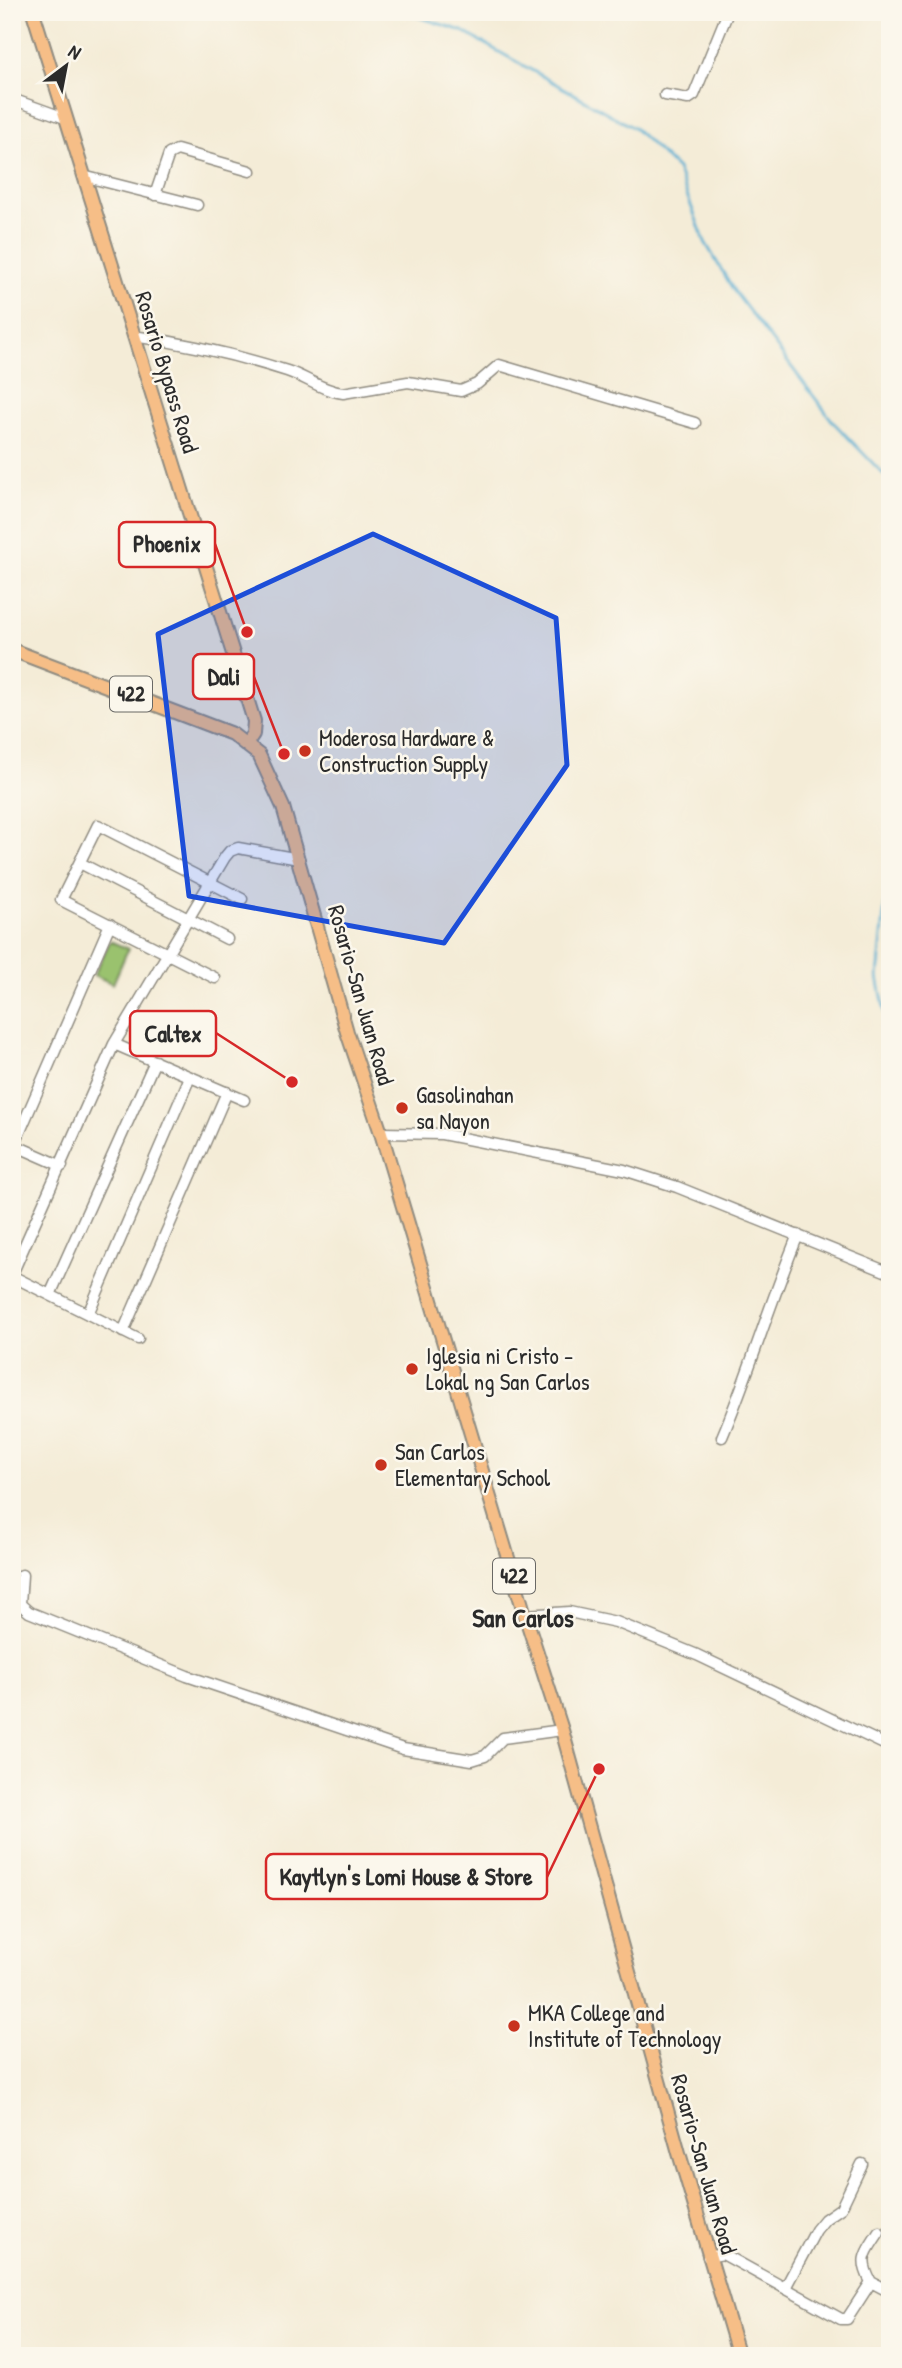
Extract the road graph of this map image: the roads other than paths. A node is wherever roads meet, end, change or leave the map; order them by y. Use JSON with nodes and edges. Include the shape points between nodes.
{"nodes":[{"id":1,"x":33,"y":12,"type":"edge"},
{"id":2,"x":728,"y":12,"type":"edge"},
{"id":3,"x":666,"y":95,"type":"dead end"},
{"id":4,"x":12,"y":99,"type":"edge"},
{"id":5,"x":65,"y":118,"type":"junction"},
{"id":6,"x":250,"y":171,"type":"dead end"},
{"id":7,"x":83,"y":176,"type":"junction"},
{"id":8,"x":155,"y":195,"type":"junction"},
{"id":9,"x":197,"y":205,"type":"dead end"},
{"id":10,"x":133,"y":335,"type":"junction"},
{"id":11,"x":695,"y":424,"type":"dead end"},
{"id":12,"x":12,"y":650,"type":"edge"},
{"id":13,"x":247,"y":743,"type":"junction"},
{"id":14,"x":299,"y":859,"type":"junction"},
{"id":15,"x":80,"y":863,"type":"junction"},
{"id":16,"x":210,"y":882,"type":"junction"},
{"id":17,"x":242,"y":899,"type":"dead end"},
{"id":18,"x":188,"y":919,"type":"junction"},
{"id":19,"x":110,"y":924,"type":"junction"},
{"id":20,"x":227,"y":939,"type":"dead end"},
{"id":21,"x":167,"y":953,"type":"junction"},
{"id":22,"x":215,"y":978,"type":"dead end"},
{"id":23,"x":114,"y":1044,"type":"junction"},
{"id":24,"x":155,"y":1061,"type":"junction"},
{"id":25,"x":190,"y":1077,"type":"junction"},
{"id":26,"x":227,"y":1093,"type":"junction"},
{"id":27,"x":244,"y":1100,"type":"dead end"},
{"id":28,"x":381,"y":1133,"type":"junction"},
{"id":29,"x":13,"y":1146,"type":"edge"},
{"id":30,"x":62,"y":1167,"type":"junction"},
{"id":31,"x":798,"y":1235,"type":"junction"},
{"id":32,"x":890,"y":1273,"type":"edge"},
{"id":33,"x":12,"y":1275,"type":"edge"},
{"id":34,"x":50,"y":1295,"type":"junction"},
{"id":35,"x":88,"y":1314,"type":"junction"},
{"id":36,"x":123,"y":1332,"type":"junction"},
{"id":37,"x":138,"y":1339,"type":"dead end"},
{"id":38,"x":722,"y":1437,"type":"dead end"},
{"id":39,"x":22,"y":1575,"type":"dead end"},
{"id":40,"x":525,"y":1615,"type":"junction"},
{"id":41,"x":562,"y":1730,"type":"junction"},
{"id":42,"x":890,"y":1746,"type":"edge"},
{"id":43,"x":863,"y":2164,"type":"dead end"},
{"id":44,"x":879,"y":2232,"type":"dead end"},
{"id":45,"x":708,"y":2257,"type":"junction"},
{"id":46,"x":871,"y":2282,"type":"junction"},
{"id":47,"x":785,"y":2288,"type":"junction"},
{"id":48,"x":890,"y":2292,"type":"edge"},
{"id":49,"x":739,"y":2356,"type":"edge"}],
"edges":[{"from":1,"to":5,"type":"main road","name":"Rosario Bypass Road"},
{"from":2,"to":3,"type":"street","via":[[694,95],[688,99]]},
{"from":4,"to":5,"type":"street"},
{"from":5,"to":7,"type":"main road","name":"Rosario Bypass Road"},
{"from":6,"to":8,"type":"street","via":[[177,150],[169,154]]},
{"from":7,"to":8,"type":"street"},
{"from":7,"to":10,"type":"main road","name":"Rosario Bypass Road"},
{"from":8,"to":9,"type":"street"},
{"from":10,"to":11,"type":"street","via":[[286,371],[343,393],[408,382],[461,391],[499,365],[506,366]]},
{"from":10,"to":13,"type":"main road","name":"Rosario Bypass Road","via":[[254,721]]},
{"from":12,"to":13,"type":"main road","name":"Rosario-San Juan Road","number":"422","via":[[184,714]]},
{"from":13,"to":14,"type":"main road","name":"Rosario-San Juan Road","number":"422","via":[[268,769]]},
{"from":14,"to":16,"type":"street","via":[[238,848],[230,851]]},
{"from":14,"to":28,"type":"main road","name":"Rosario-San Juan Road","number":"422","via":[[347,1032]]},
{"from":15,"to":16,"type":"street","via":[[98,825]]},
{"from":15,"to":18,"type":"street"},
{"from":15,"to":19,"type":"street","via":[[61,900]]},
{"from":16,"to":17,"type":"street"},
{"from":16,"to":18,"type":"street"},
{"from":18,"to":20,"type":"street"},
{"from":18,"to":21,"type":"street"},
{"from":19,"to":21,"type":"street"},
{"from":19,"to":29,"type":"street"},
{"from":21,"to":22,"type":"street"},
{"from":21,"to":23,"type":"street"},
{"from":23,"to":24,"type":"street"},
{"from":23,"to":30,"type":"street"},
{"from":24,"to":25,"type":"street"},
{"from":24,"to":34,"type":"street"},
{"from":25,"to":26,"type":"street"},
{"from":25,"to":35,"type":"street"},
{"from":26,"to":27,"type":"street"},
{"from":26,"to":36,"type":"street"},
{"from":28,"to":31,"type":"street","via":[[442,1134],[624,1170]]},
{"from":28,"to":40,"type":"main road","name":"Rosario-San Juan Road","number":"422"},
{"from":29,"to":30,"type":"street"},
{"from":30,"to":33,"type":"street"},
{"from":31,"to":32,"type":"street"},
{"from":31,"to":38,"type":"street"},
{"from":33,"to":34,"type":"street"},
{"from":34,"to":35,"type":"street"},
{"from":35,"to":36,"type":"street"},
{"from":36,"to":37,"type":"street"},
{"from":39,"to":41,"type":"street","via":[[20,1604],[29,1612],[187,1676],[403,1749],[472,1760],[485,1756],[503,1738]]},
{"from":40,"to":41,"type":"main road","name":"Rosario-San Juan Road","number":"422"},
{"from":40,"to":42,"type":"street","via":[[569,1612],[615,1622],[697,1655]]},
{"from":41,"to":45,"type":"main road","name":"Rosario-San Juan Road","number":"422"},
{"from":43,"to":47,"type":"street","via":[[841,2208],[816,2230]]},
{"from":44,"to":46,"type":"street","via":[[864,2257]]},
{"from":45,"to":47,"type":"street","via":[[723,2254]]},
{"from":45,"to":49,"type":"main road","name":"Rosario-San Juan Road","number":"422"},
{"from":46,"to":47,"type":"street","via":[[847,2319]]},
{"from":46,"to":48,"type":"street"}]}
